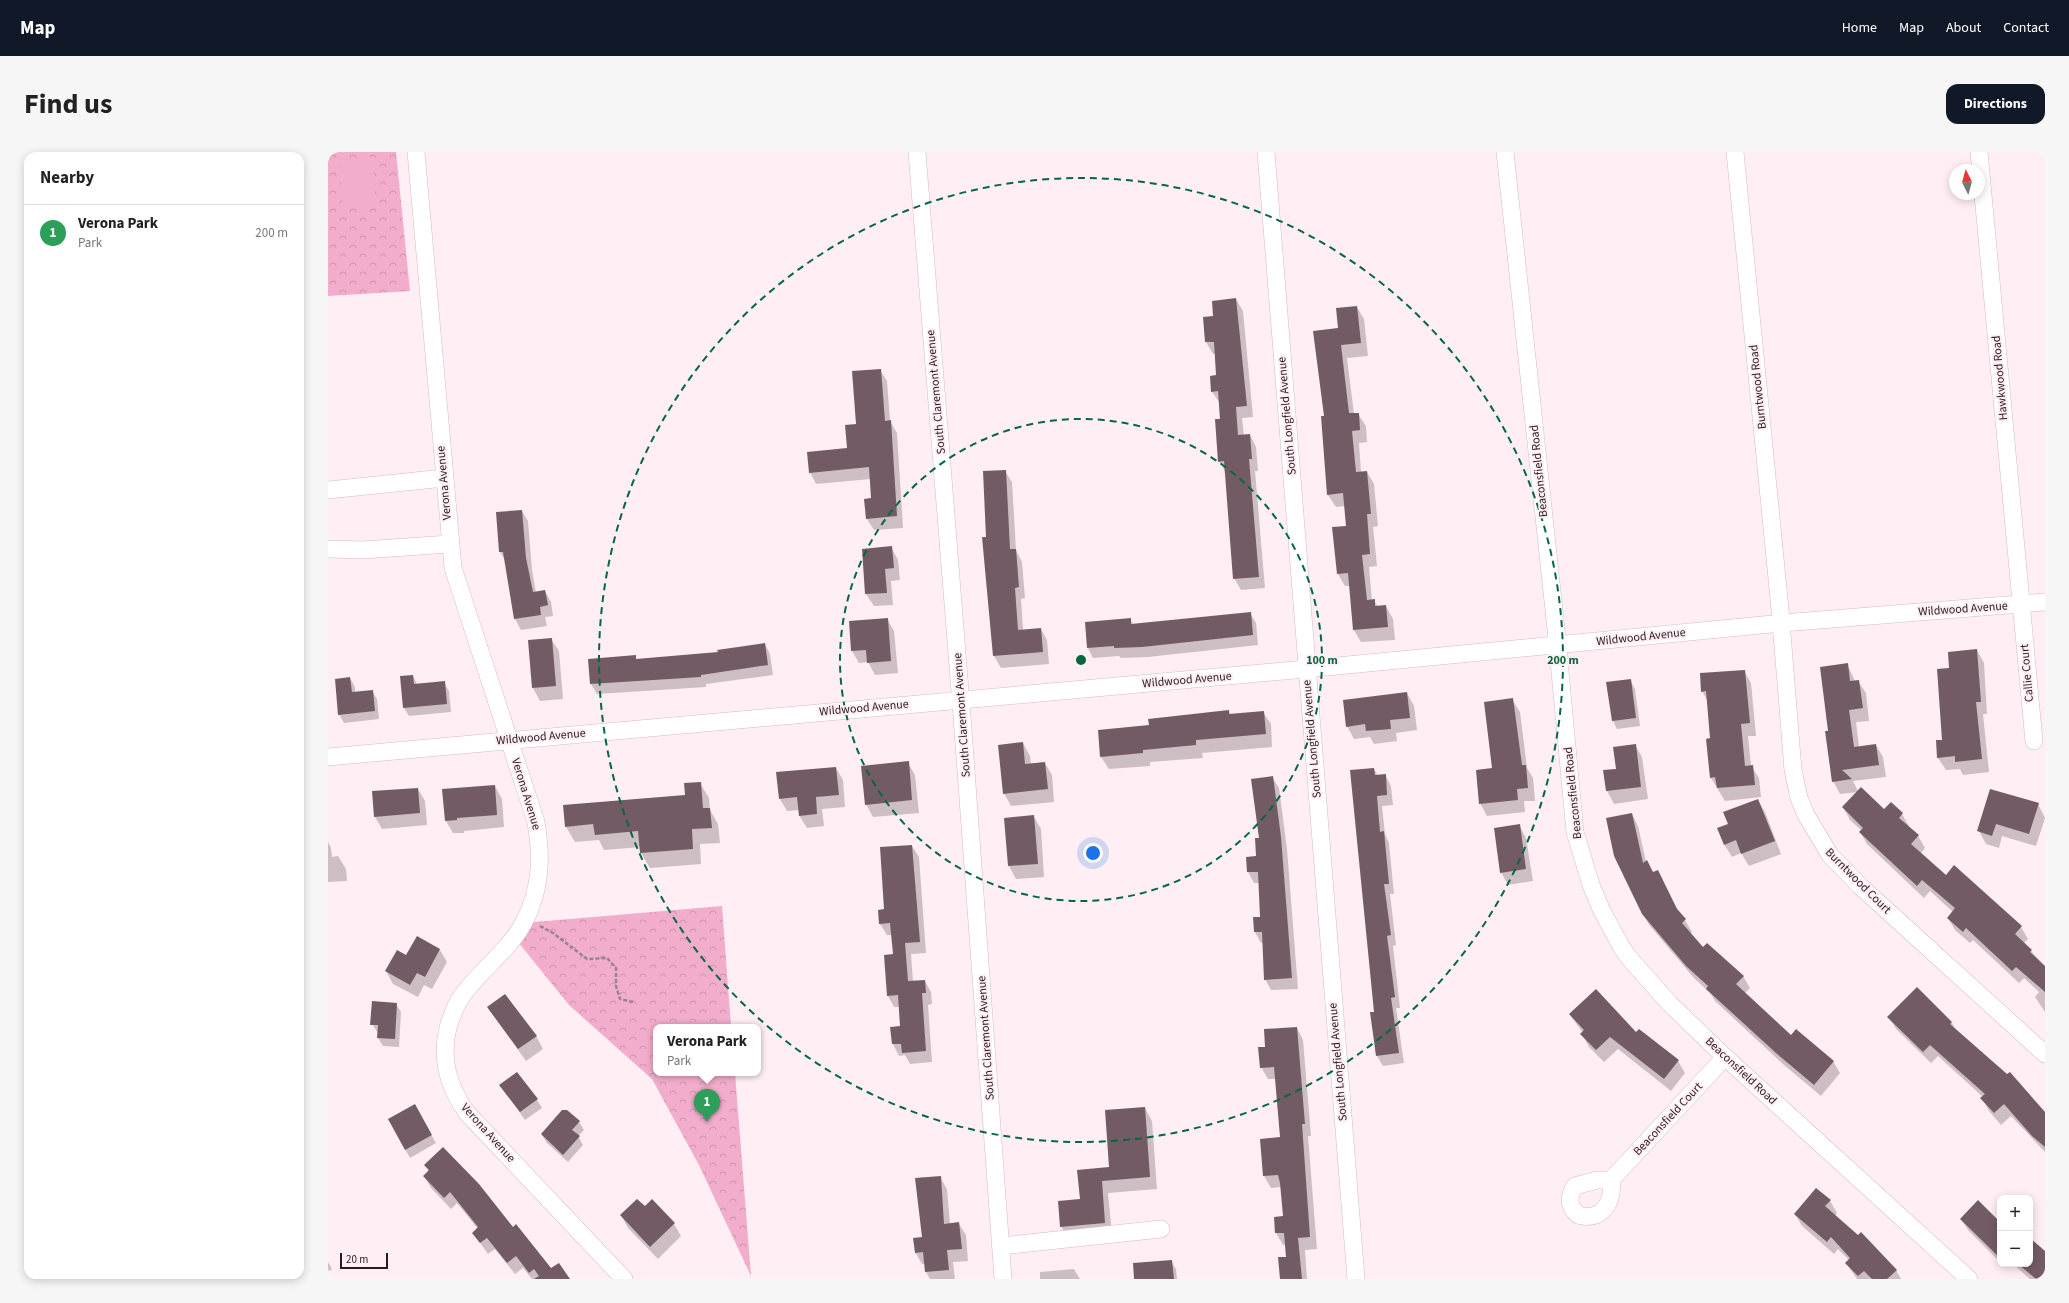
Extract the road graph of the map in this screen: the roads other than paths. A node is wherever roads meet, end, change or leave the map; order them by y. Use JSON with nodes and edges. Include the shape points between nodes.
{"nodes":[{"id":1,"x":416,"y":152,"type":"edge"},
{"id":2,"x":917,"y":152,"type":"edge"},
{"id":3,"x":1266,"y":152,"type":"edge"},
{"id":4,"x":1505,"y":152,"type":"edge"},
{"id":5,"x":1735,"y":152,"type":"edge"},
{"id":6,"x":1979,"y":152,"type":"edge"},
{"id":7,"x":444,"y":478,"type":"junction"},
{"id":8,"x":328,"y":490,"type":"edge"},
{"id":9,"x":449,"y":544,"type":"junction"},
{"id":10,"x":328,"y":549,"type":"edge"},
{"id":11,"x":2045,"y":602,"type":"edge"},
{"id":12,"x":2021,"y":605,"type":"junction"},
{"id":13,"x":1782,"y":623,"type":"junction"},
{"id":14,"x":1558,"y":646,"type":"junction"},
{"id":15,"x":1306,"y":669,"type":"junction"},
{"id":16,"x":961,"y":699,"type":"junction"},
{"id":17,"x":509,"y":740,"type":"junction"},
{"id":18,"x":2034,"y":740,"type":"dead end"},
{"id":19,"x":328,"y":757,"type":"edge"},
{"id":20,"x":2045,"y":1054,"type":"edge"},
{"id":21,"x":1726,"y":1057,"type":"junction"},
{"id":22,"x":1611,"y":1180,"type":"dead end"},
{"id":23,"x":1161,"y":1230,"type":"dead end"},
{"id":24,"x":1001,"y":1246,"type":"junction"},
{"id":25,"x":624,"y":1279,"type":"edge"},
{"id":26,"x":1003,"y":1279,"type":"edge"},
{"id":27,"x":1356,"y":1279,"type":"edge"},
{"id":28,"x":1969,"y":1279,"type":"edge"}],
"edges":[{"from":1,"to":7,"type":"street","name":"Verona Avenue"},
{"from":2,"to":16,"type":"street","name":"South Claremont Avenue"},
{"from":3,"to":15,"type":"street","name":"South Longfield Avenue"},
{"from":4,"to":14,"type":"street","name":"Beaconsfield Road"},
{"from":5,"to":13,"type":"street","name":"Burntwood Road"},
{"from":6,"to":12,"type":"street","name":"Hawkwood Road"},
{"from":7,"to":8,"type":"street"},
{"from":7,"to":9,"type":"street","name":"Verona Avenue"},
{"from":9,"to":10,"type":"street","via":[[363,550]]},
{"from":9,"to":17,"type":"street","name":"Verona Avenue","via":[[453,568]]},
{"from":11,"to":12,"type":"street","name":"Wildwood Avenue"},
{"from":12,"to":13,"type":"street","name":"Wildwood Avenue"},
{"from":12,"to":18,"type":"street","name":"Callie Court"},
{"from":13,"to":14,"type":"street","name":"Wildwood Avenue"},
{"from":13,"to":20,"type":"street","name":"Burntwood Court","via":[[1793,770],[1806,815],[1819,840],[1860,886]]},
{"from":14,"to":15,"type":"street","name":"Wildwood Avenue"},
{"from":14,"to":21,"type":"street","name":"Beaconsfield Road","via":[[1575,832],[1591,885],[1602,911],[1630,959],[1670,1004]]},
{"from":15,"to":16,"type":"street","name":"Wildwood Avenue"},
{"from":15,"to":27,"type":"street","name":"South Longfield Avenue"},
{"from":16,"to":17,"type":"street","name":"Wildwood Avenue"},
{"from":16,"to":24,"type":"street","name":"South Claremont Avenue"},
{"from":17,"to":19,"type":"street","name":"Wildwood Avenue"},
{"from":17,"to":25,"type":"street","name":"Verona Avenue","via":[[536,822],[540,844],[536,891],[526,918],[514,937],[464,992],[454,1010],[444,1050],[446,1071],[452,1090],[467,1113]]},
{"from":21,"to":22,"type":"street","name":"Beaconsfield Court"},
{"from":21,"to":28,"type":"street","name":"Beaconsfield Road"},
{"from":23,"to":24,"type":"street"},
{"from":24,"to":26,"type":"street","name":"South Claremont Avenue"}]}
